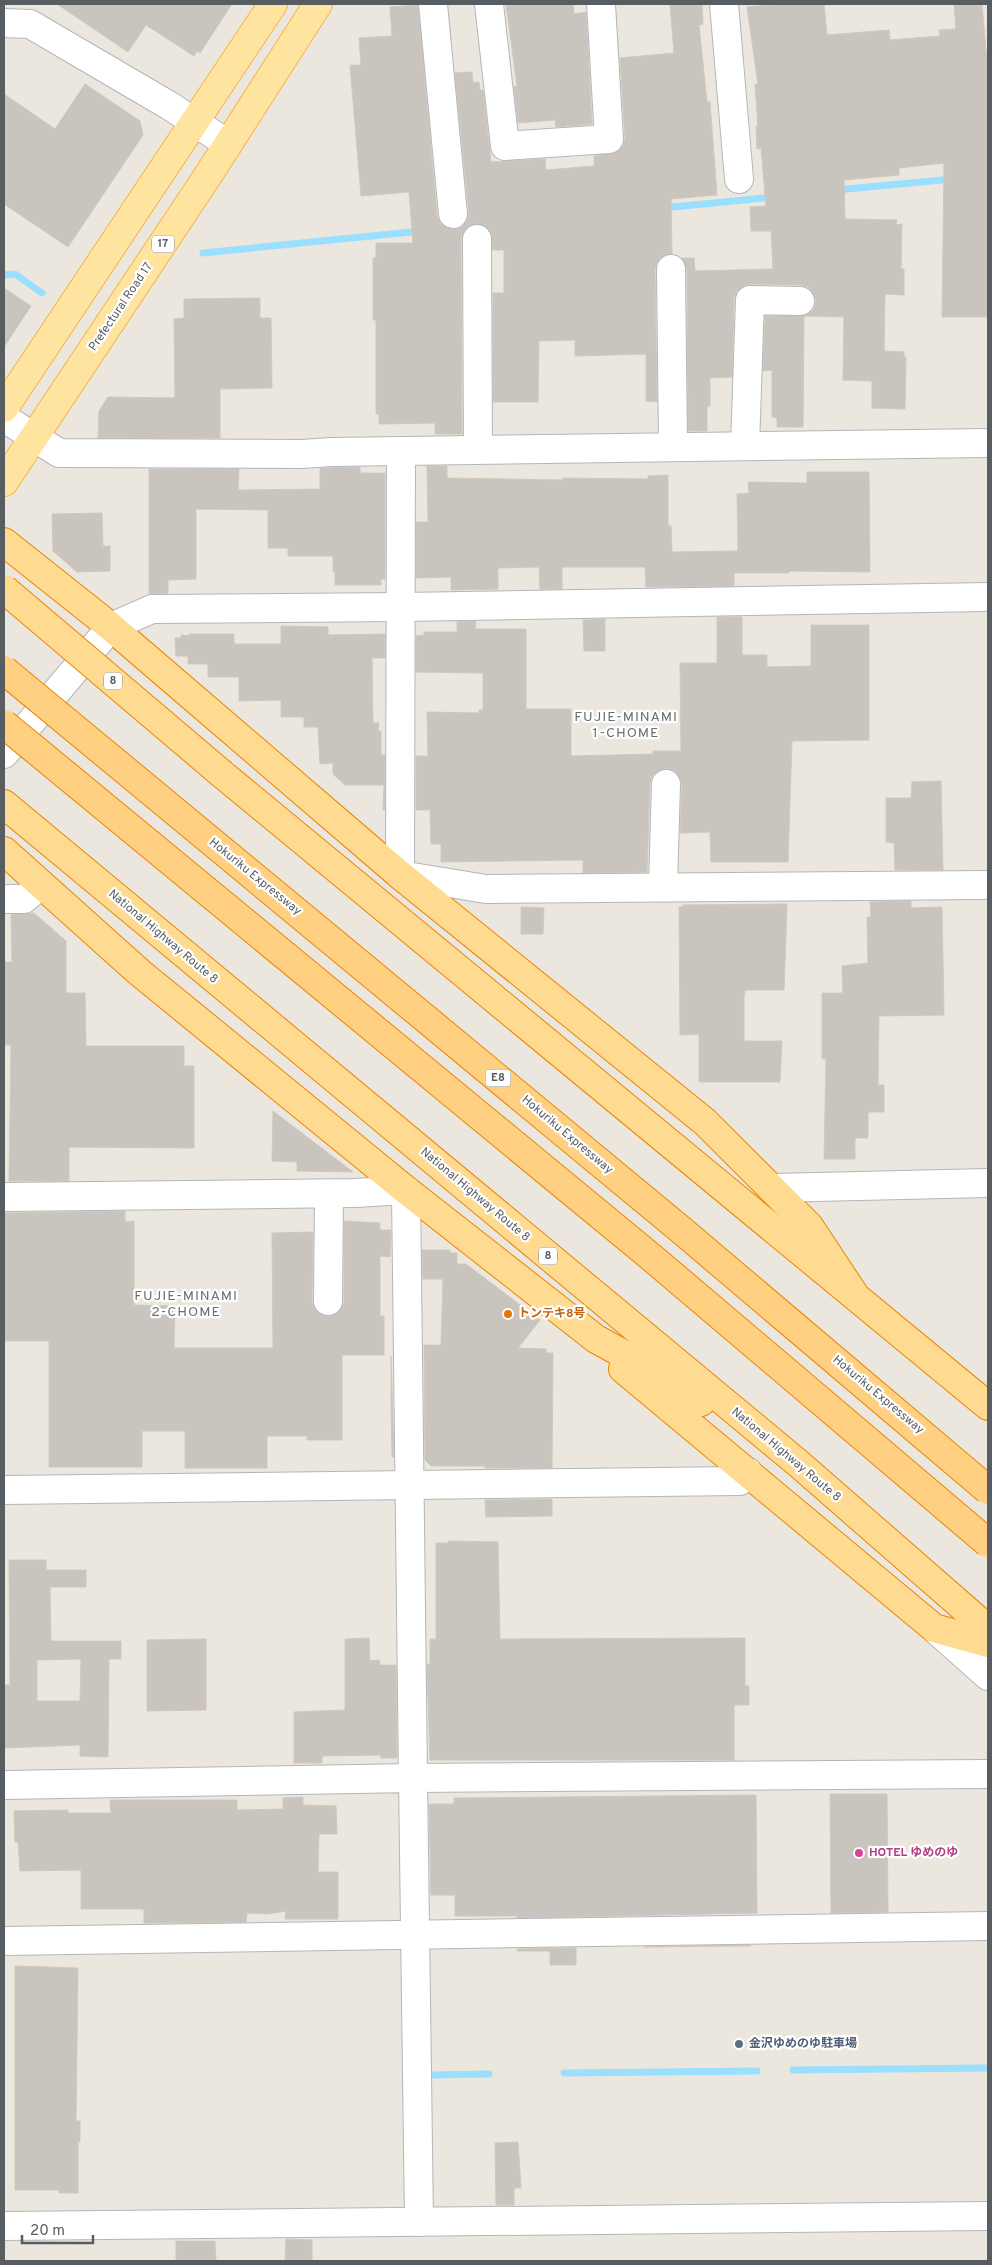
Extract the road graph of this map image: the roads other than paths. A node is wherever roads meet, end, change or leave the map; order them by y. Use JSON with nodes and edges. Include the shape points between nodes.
{"nodes":[{"id":1,"x":273,"y":4,"type":"edge"},
{"id":2,"x":318,"y":4,"type":"edge"},
{"id":3,"x":432,"y":4,"type":"edge"},
{"id":4,"x":489,"y":4,"type":"edge"},
{"id":5,"x":601,"y":4,"type":"edge"},
{"id":6,"x":724,"y":4,"type":"edge"},
{"id":7,"x":4,"y":23,"type":"edge"},
{"id":8,"x":194,"y":123,"type":"junction"},
{"id":9,"x":228,"y":144,"type":"junction"},
{"id":10,"x":739,"y":179,"type":"dead end"},
{"id":11,"x":453,"y":214,"type":"dead end"},
{"id":12,"x":477,"y":239,"type":"dead end"},
{"id":13,"x":671,"y":269,"type":"dead end"},
{"id":14,"x":800,"y":301,"type":"dead end"},
{"id":15,"x":4,"y":408,"type":"edge"},
{"id":16,"x":4,"y":418,"type":"edge"},
{"id":17,"x":34,"y":437,"type":"junction"},
{"id":18,"x":988,"y":443,"type":"edge"},
{"id":19,"x":673,"y":446,"type":"junction"},
{"id":20,"x":746,"y":446,"type":"junction"},
{"id":21,"x":478,"y":449,"type":"junction"},
{"id":22,"x":401,"y":451,"type":"junction"},
{"id":23,"x":4,"y":482,"type":"edge"},
{"id":24,"x":4,"y":542,"type":"edge"},
{"id":25,"x":4,"y":589,"type":"edge"},
{"id":26,"x":988,"y":597,"type":"edge"},
{"id":27,"x":400,"y":607,"type":"junction"},
{"id":28,"x":111,"y":627,"type":"junction"},
{"id":29,"x":4,"y":670,"type":"edge"},
{"id":30,"x":4,"y":724,"type":"edge"},
{"id":31,"x":4,"y":754,"type":"edge"},
{"id":32,"x":666,"y":784,"type":"dead end"},
{"id":33,"x":4,"y":804,"type":"edge"},
{"id":34,"x":4,"y":851,"type":"edge"},
{"id":35,"x":400,"y":875,"type":"junction"},
{"id":36,"x":41,"y":885,"type":"junction"},
{"id":37,"x":988,"y":885,"type":"edge"},
{"id":38,"x":663,"y":886,"type":"junction"},
{"id":39,"x":4,"y":899,"type":"edge"},
{"id":40,"x":988,"y":1183,"type":"edge"},
{"id":41,"x":773,"y":1188,"type":"junction"},
{"id":42,"x":406,"y":1190,"type":"junction"},
{"id":43,"x":329,"y":1194,"type":"junction"},
{"id":44,"x":4,"y":1197,"type":"edge"},
{"id":45,"x":854,"y":1294,"type":"junction"},
{"id":46,"x":328,"y":1301,"type":"dead end"},
{"id":47,"x":596,"y":1339,"type":"junction"},
{"id":48,"x":988,"y":1406,"type":"edge"},
{"id":49,"x":799,"y":1464,"type":"junction"},
{"id":50,"x":748,"y":1472,"type":"junction"},
{"id":51,"x":410,"y":1484,"type":"junction"},
{"id":52,"x":4,"y":1490,"type":"edge"},
{"id":53,"x":988,"y":1490,"type":"edge"},
{"id":54,"x":988,"y":1543,"type":"edge"},
{"id":55,"x":934,"y":1628,"type":"junction"},
{"id":56,"x":988,"y":1629,"type":"edge"},
{"id":57,"x":988,"y":1643,"type":"edge"},
{"id":58,"x":988,"y":1676,"type":"edge"},
{"id":59,"x":988,"y":1774,"type":"edge"},
{"id":60,"x":413,"y":1778,"type":"junction"},
{"id":61,"x":4,"y":1785,"type":"edge"},
{"id":62,"x":988,"y":1926,"type":"edge"},
{"id":63,"x":415,"y":1935,"type":"junction"},
{"id":64,"x":4,"y":1941,"type":"edge"},
{"id":65,"x":988,"y":2216,"type":"edge"},
{"id":66,"x":419,"y":2222,"type":"junction"},
{"id":67,"x":4,"y":2226,"type":"edge"}],
"edges":[{"from":1,"to":8,"type":"main road"},
{"from":2,"to":9,"type":"main road","name":"Prefectural Road 17","number":"17"},
{"from":3,"to":11,"type":"street"},
{"from":4,"to":5,"type":"street","via":[[505,146],[608,139]]},
{"from":6,"to":10,"type":"street"},
{"from":7,"to":8,"type":"street","via":[[30,24]]},
{"from":8,"to":9,"type":"street"},
{"from":8,"to":15,"type":"main road"},
{"from":9,"to":17,"type":"main road","name":"Prefectural Road 17","number":"17"},
{"from":12,"to":21,"type":"street"},
{"from":13,"to":19,"type":"street"},
{"from":14,"to":20,"type":"street","via":[[750,300]]},
{"from":16,"to":17,"type":"street"},
{"from":17,"to":22,"type":"street","via":[[60,453]]},
{"from":17,"to":23,"type":"main road","name":"Prefectural Road 17","number":"17"},
{"from":18,"to":20,"type":"street"},
{"from":19,"to":20,"type":"street"},
{"from":19,"to":21,"type":"street"},
{"from":21,"to":22,"type":"street"},
{"from":22,"to":27,"type":"street"},
{"from":24,"to":28,"type":"highway"},
{"from":25,"to":45,"type":"highway","number":"8","bridge":true,"via":[[358,887]]},
{"from":26,"to":27,"type":"street"},
{"from":27,"to":28,"type":"street","via":[[152,608]]},
{"from":27,"to":35,"type":"street"},
{"from":28,"to":31,"type":"street"},
{"from":28,"to":35,"type":"highway"},
{"from":29,"to":53,"type":"highway","name":"Hokuriku Expressway","number":"E8","bridge":true,"via":[[657,1210]]},
{"from":30,"to":54,"type":"highway","bridge":true,"via":[[651,1257]]},
{"from":32,"to":38,"type":"street"},
{"from":33,"to":49,"type":"highway","name":"National Highway Route 8","number":"8"},
{"from":34,"to":36,"type":"highway"},
{"from":35,"to":38,"type":"street","via":[[486,889]]},
{"from":35,"to":41,"type":"highway","via":[[705,1122]]},
{"from":36,"to":39,"type":"street","via":[[24,899]]},
{"from":36,"to":42,"type":"highway","via":[[139,972]]},
{"from":37,"to":38,"type":"street"},
{"from":40,"to":41,"type":"street"},
{"from":41,"to":45,"type":"highway","via":[[809,1226]]},
{"from":42,"to":43,"type":"street"},
{"from":42,"to":47,"type":"highway"},
{"from":42,"to":51,"type":"street"},
{"from":43,"to":44,"type":"street"},
{"from":43,"to":46,"type":"street"},
{"from":45,"to":48,"type":"highway","number":"8"},
{"from":47,"to":49,"type":"highway"},
{"from":47,"to":50,"type":"highway","via":[[625,1373]]},
{"from":49,"to":56,"type":"highway","name":"National Highway Route 8","number":"8"},
{"from":50,"to":51,"type":"street","via":[[740,1481]]},
{"from":50,"to":55,"type":"highway"},
{"from":51,"to":52,"type":"street"},
{"from":51,"to":60,"type":"street"},
{"from":55,"to":57,"type":"highway"},
{"from":55,"to":58,"type":"street"},
{"from":59,"to":60,"type":"street"},
{"from":60,"to":61,"type":"street"},
{"from":60,"to":63,"type":"street"},
{"from":62,"to":63,"type":"street"},
{"from":63,"to":64,"type":"street"},
{"from":63,"to":66,"type":"street"},
{"from":65,"to":66,"type":"street"},
{"from":66,"to":67,"type":"street"}]}
